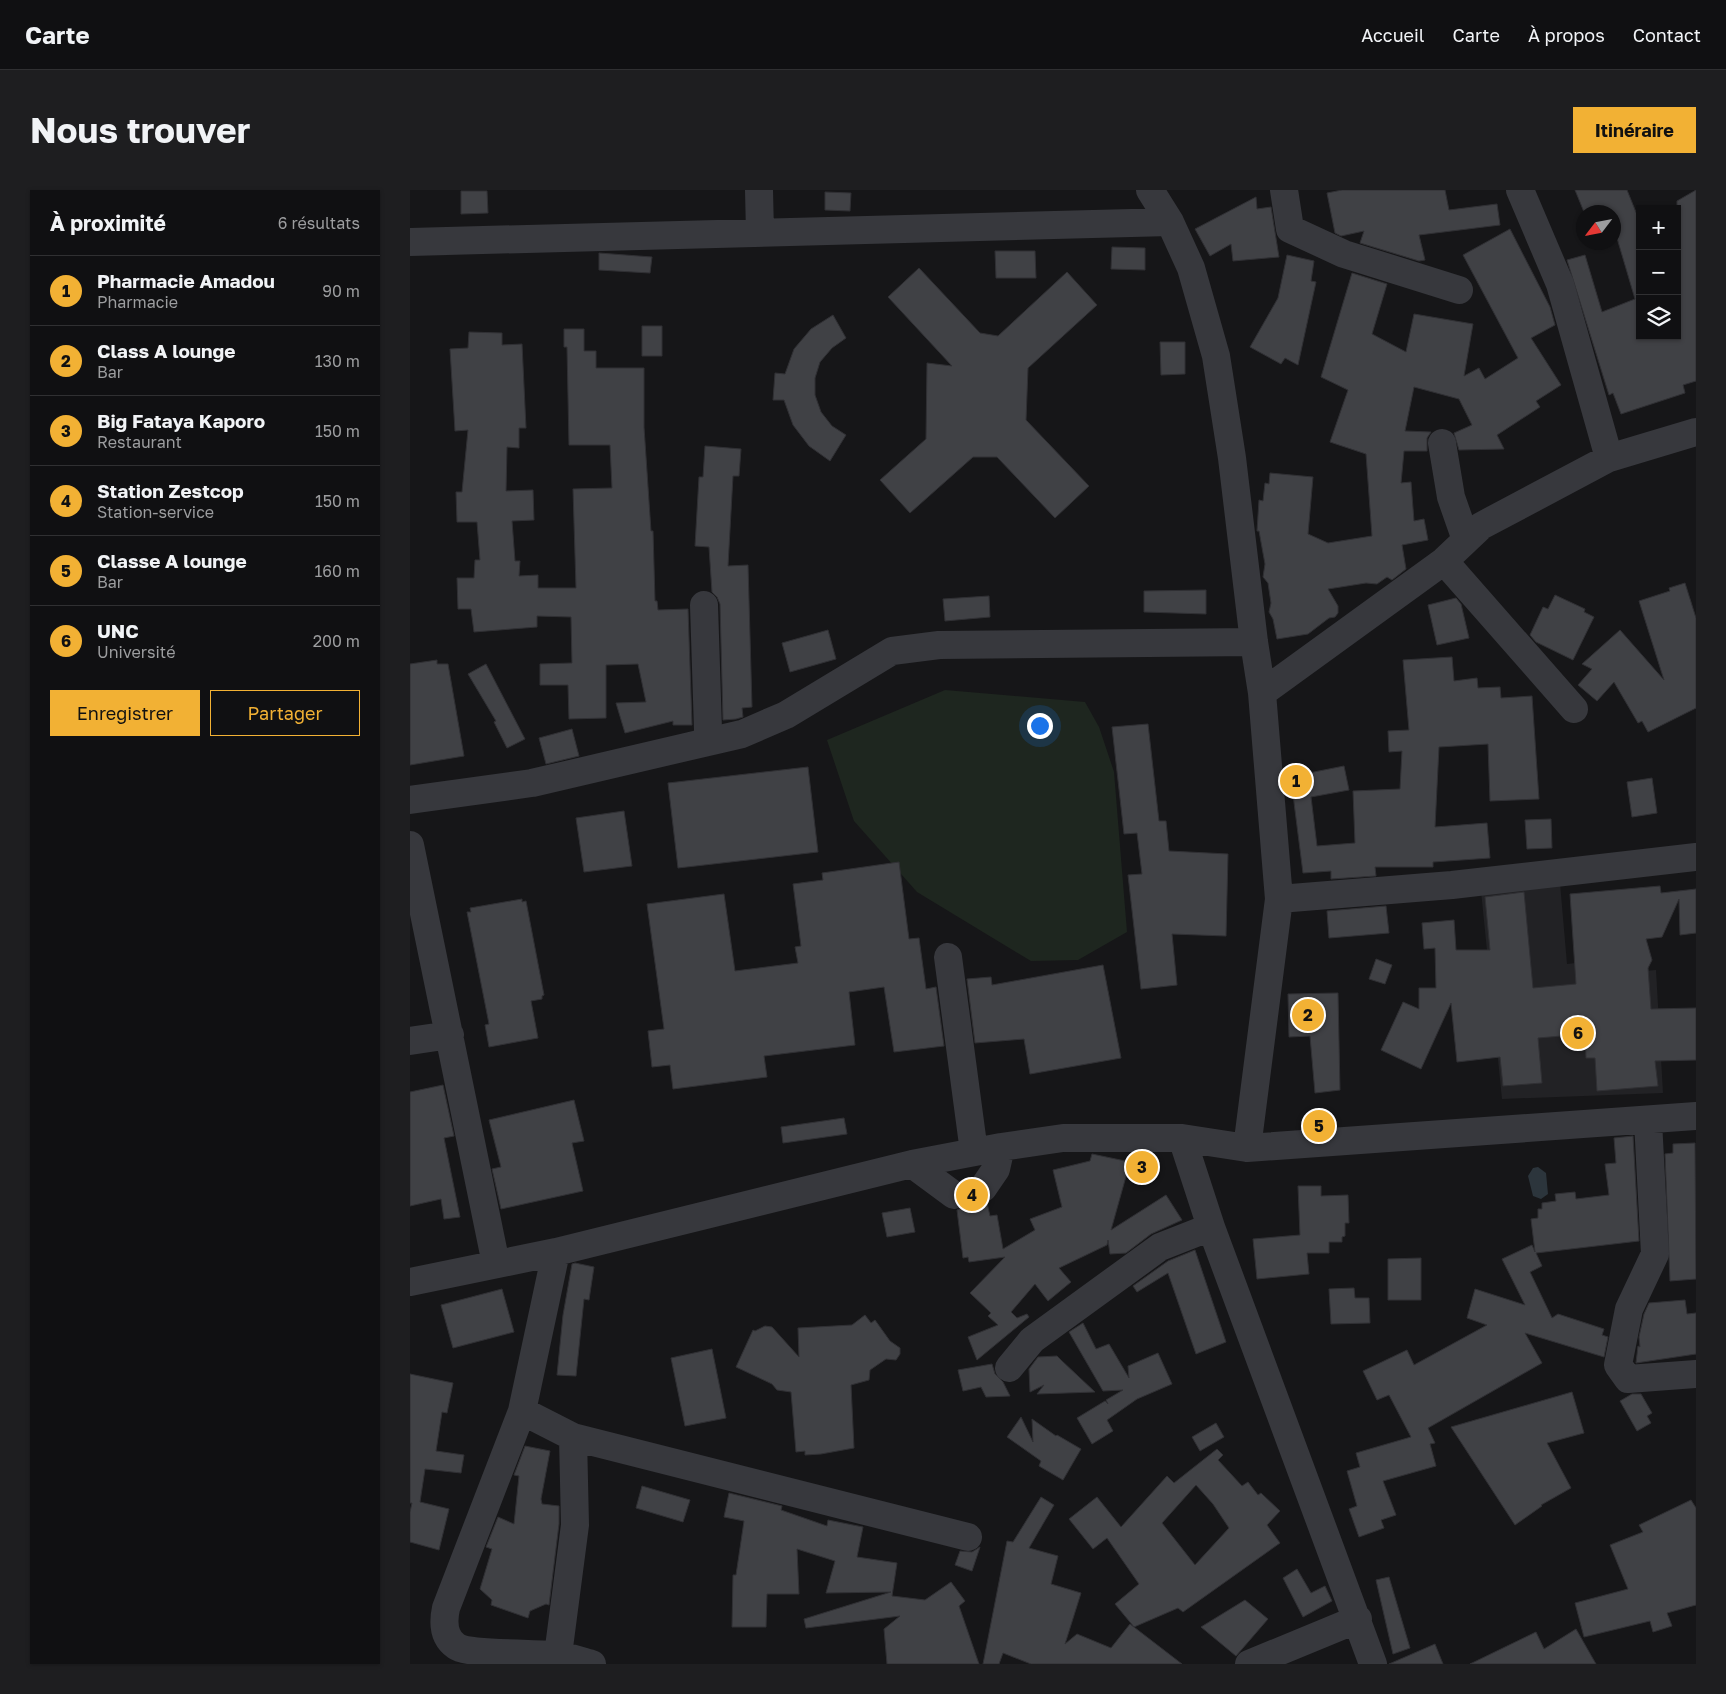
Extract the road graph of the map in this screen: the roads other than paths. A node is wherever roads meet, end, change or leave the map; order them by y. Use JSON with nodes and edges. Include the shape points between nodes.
{"nodes":[{"id":1,"x":759,"y":190,"type":"edge"},
{"id":2,"x":1150,"y":190,"type":"edge"},
{"id":3,"x":1284,"y":190,"type":"edge"},
{"id":4,"x":1520,"y":190,"type":"edge"},
{"id":5,"x":1170,"y":222,"type":"junction"},
{"id":6,"x":760,"y":233,"type":"junction"},
{"id":7,"x":410,"y":242,"type":"edge"},
{"id":8,"x":1460,"y":290,"type":"dead end"},
{"id":9,"x":1696,"y":432,"type":"edge"},
{"id":10,"x":1442,"y":442,"type":"dead end"},
{"id":11,"x":1609,"y":458,"type":"junction"},
{"id":12,"x":1466,"y":540,"type":"junction"},
{"id":13,"x":1444,"y":561,"type":"junction"},
{"id":14,"x":704,"y":605,"type":"dead end"},
{"id":15,"x":1254,"y":642,"type":"junction"},
{"id":16,"x":1262,"y":693,"type":"junction"},
{"id":17,"x":1574,"y":709,"type":"dead end"},
{"id":18,"x":710,"y":741,"type":"junction"},
{"id":19,"x":410,"y":800,"type":"edge"},
{"id":20,"x":410,"y":845,"type":"edge"},
{"id":21,"x":1696,"y":857,"type":"edge"},
{"id":22,"x":1279,"y":899,"type":"junction"},
{"id":23,"x":948,"y":957,"type":"dead end"},
{"id":24,"x":450,"y":1035,"type":"junction"},
{"id":25,"x":410,"y":1041,"type":"edge"},
{"id":26,"x":1696,"y":1116,"type":"edge"},
{"id":27,"x":1648,"y":1121,"type":"junction"},
{"id":28,"x":1182,"y":1138,"type":"junction"},
{"id":29,"x":1001,"y":1148,"type":"junction"},
{"id":30,"x":1247,"y":1148,"type":"junction"},
{"id":31,"x":974,"y":1152,"type":"junction"},
{"id":32,"x":912,"y":1164,"type":"junction"},
{"id":33,"x":983,"y":1188,"type":"dead end"},
{"id":34,"x":954,"y":1194,"type":"dead end"},
{"id":35,"x":1211,"y":1227,"type":"junction"},
{"id":36,"x":556,"y":1252,"type":"junction"},
{"id":37,"x":496,"y":1264,"type":"junction"},
{"id":38,"x":410,"y":1282,"type":"edge"},
{"id":39,"x":1009,"y":1368,"type":"dead end"},
{"id":40,"x":1696,"y":1374,"type":"edge"},
{"id":41,"x":522,"y":1411,"type":"junction"},
{"id":42,"x":573,"y":1437,"type":"junction"},
{"id":43,"x":968,"y":1537,"type":"dead end"},
{"id":44,"x":1358,"y":1619,"type":"junction"},
{"id":45,"x":558,"y":1660,"type":"edge"},
{"id":46,"x":592,"y":1664,"type":"edge"},
{"id":47,"x":1249,"y":1664,"type":"edge"},
{"id":48,"x":1373,"y":1664,"type":"edge"}],
"edges":[{"from":1,"to":6,"type":"street"},
{"from":2,"to":5,"type":"street"},
{"from":3,"to":8,"type":"street","via":[[1290,229],[1344,254]]},
{"from":4,"to":11,"type":"street","via":[[1560,284]]},
{"from":5,"to":6,"type":"street"},
{"from":5,"to":15,"type":"street","via":[[1191,268],[1216,356]]},
{"from":6,"to":7,"type":"street"},
{"from":9,"to":11,"type":"street"},
{"from":10,"to":12,"type":"street","via":[[1451,497]]},
{"from":11,"to":12,"type":"street","via":[[1480,526]]},
{"from":12,"to":13,"type":"street"},
{"from":13,"to":16,"type":"street"},
{"from":13,"to":17,"type":"street"},
{"from":14,"to":18,"type":"street"},
{"from":15,"to":16,"type":"street"},
{"from":15,"to":18,"type":"street","via":[[939,645],[892,651],[786,715],[742,734]]},
{"from":16,"to":22,"type":"street"},
{"from":18,"to":19,"type":"street","via":[[532,783]]},
{"from":20,"to":24,"type":"street"},
{"from":21,"to":22,"type":"street","via":[[1452,885]]},
{"from":22,"to":30,"type":"street"},
{"from":23,"to":31,"type":"street"},
{"from":24,"to":25,"type":"street"},
{"from":24,"to":37,"type":"street"},
{"from":26,"to":27,"type":"street"},
{"from":27,"to":30,"type":"street"},
{"from":27,"to":40,"type":"street","via":[[1654,1254],[1629,1309],[1618,1365],[1628,1379]]},
{"from":28,"to":29,"type":"street","via":[[1063,1138]]},
{"from":28,"to":30,"type":"street"},
{"from":28,"to":35,"type":"street"},
{"from":29,"to":31,"type":"street"},
{"from":29,"to":33,"type":"street","via":[[996,1169]]},
{"from":31,"to":32,"type":"street"},
{"from":32,"to":34,"type":"street"},
{"from":32,"to":36,"type":"street"},
{"from":35,"to":39,"type":"street","via":[[1160,1247],[1032,1340]]},
{"from":35,"to":44,"type":"street"},
{"from":36,"to":37,"type":"street"},
{"from":36,"to":41,"type":"street"},
{"from":37,"to":38,"type":"street"},
{"from":41,"to":42,"type":"street"},
{"from":41,"to":45,"type":"street","via":[[442,1623],[457,1647]]},
{"from":42,"to":43,"type":"street"},
{"from":42,"to":45,"type":"street","via":[[575,1525]]},
{"from":44,"to":47,"type":"street"},
{"from":44,"to":48,"type":"street"},
{"from":45,"to":46,"type":"street"}]}
